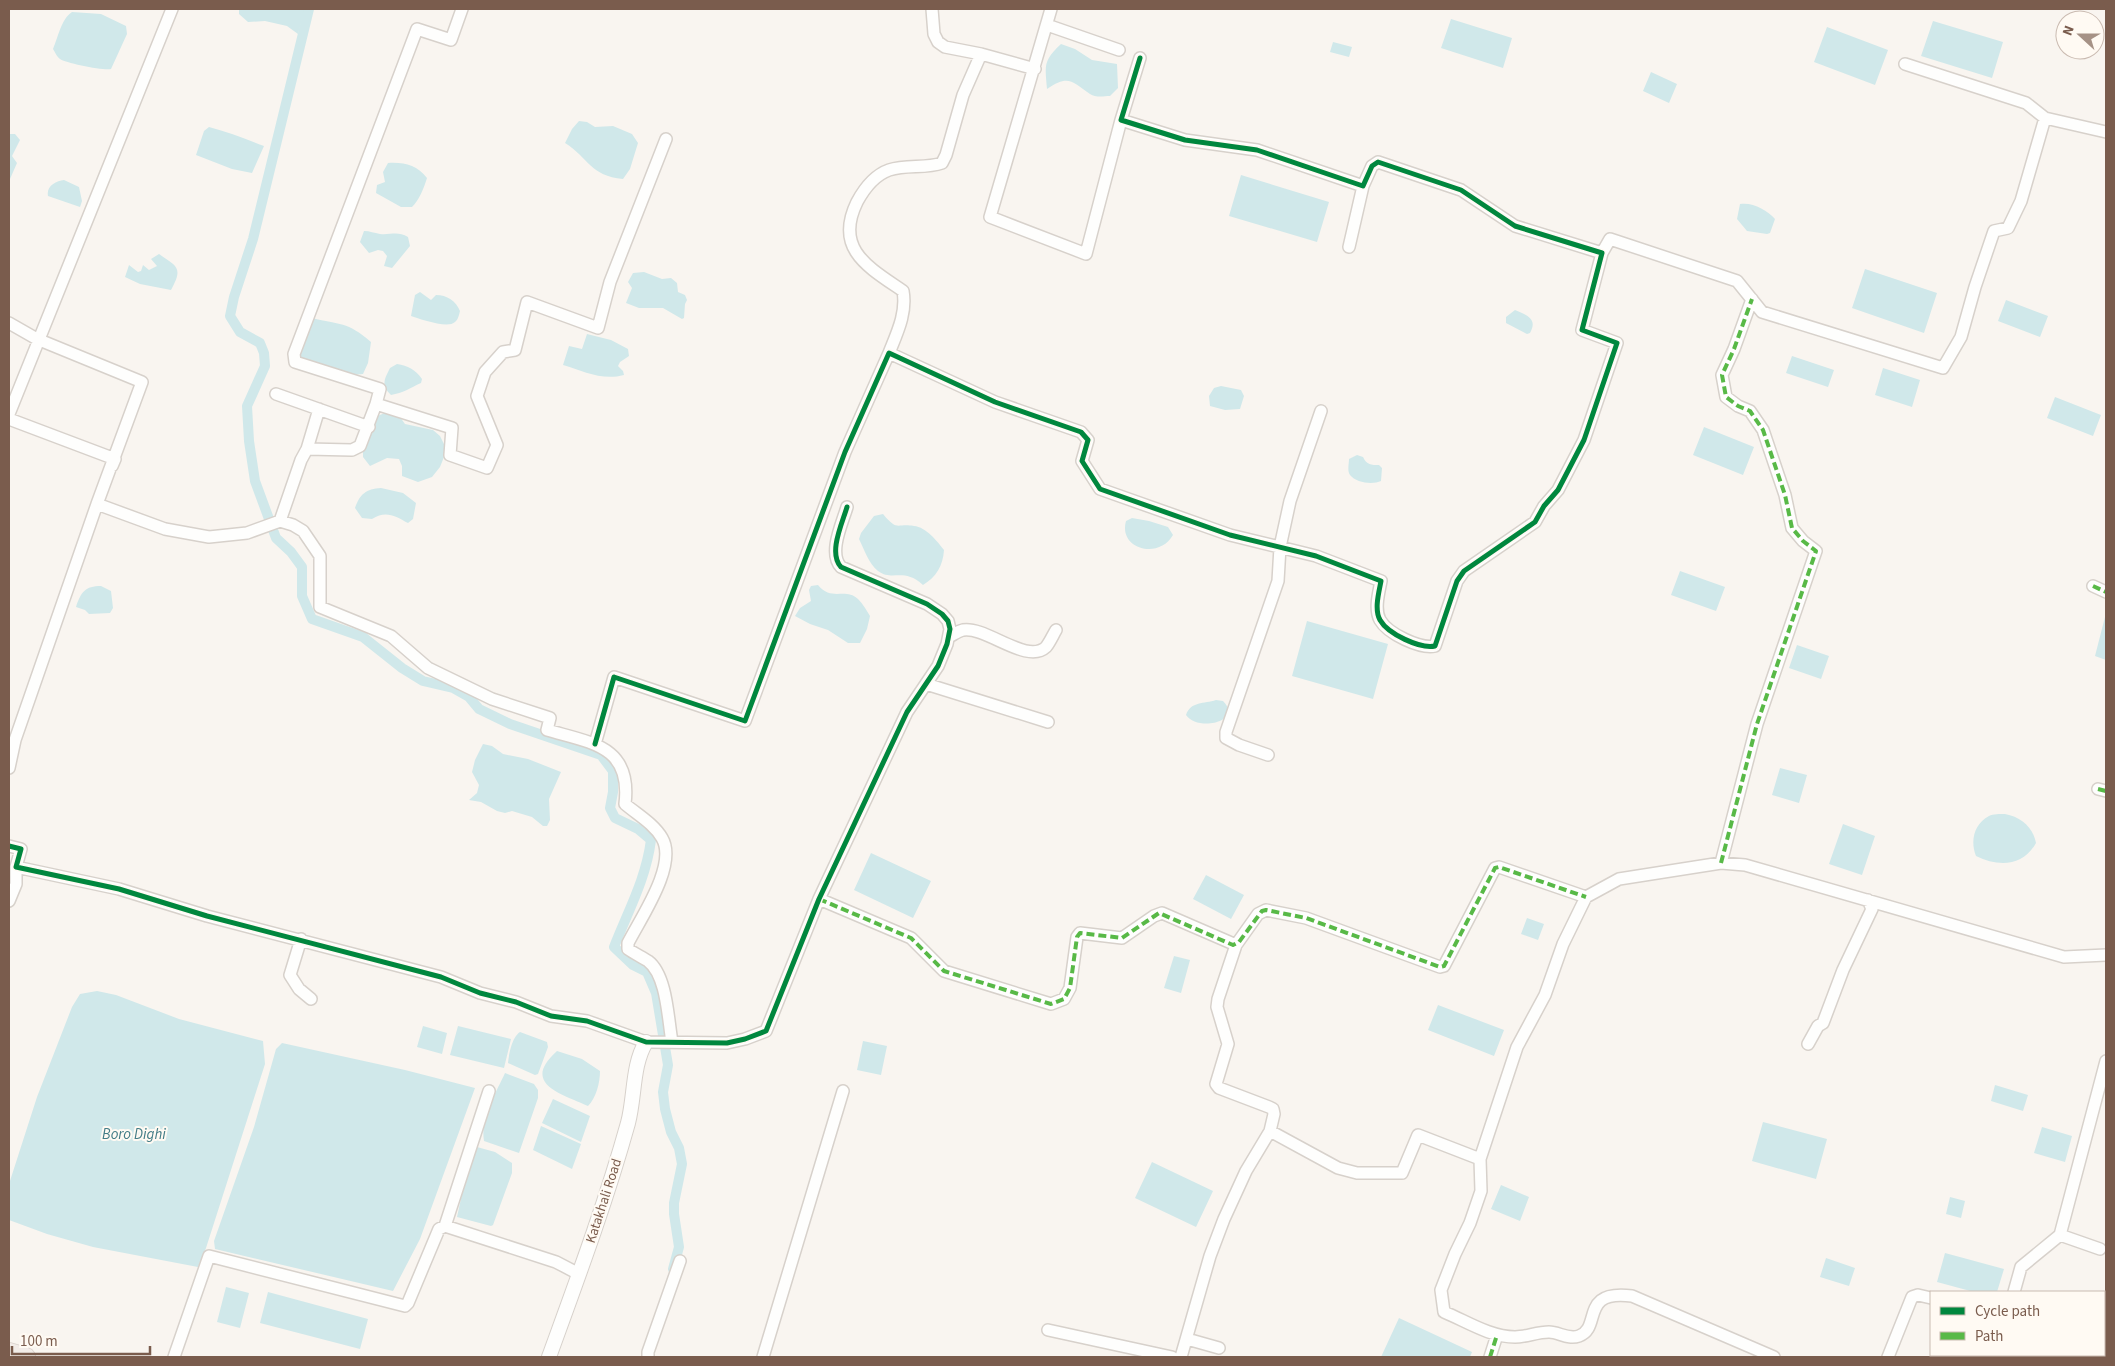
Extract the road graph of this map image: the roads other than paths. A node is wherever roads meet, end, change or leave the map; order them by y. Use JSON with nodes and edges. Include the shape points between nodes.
{"nodes":[{"id":1,"x":172,"y":9,"type":"edge"},
{"id":2,"x":462,"y":9,"type":"edge"},
{"id":3,"x":932,"y":9,"type":"edge"},
{"id":4,"x":1051,"y":9,"type":"edge"},
{"id":5,"x":1047,"y":25,"type":"junction"},
{"id":6,"x":1119,"y":50,"type":"dead end"},
{"id":7,"x":981,"y":54,"type":"junction"},
{"id":8,"x":1140,"y":58,"type":"dead end"},
{"id":9,"x":1905,"y":64,"type":"dead end"},
{"id":10,"x":1035,"y":69,"type":"junction"},
{"id":11,"x":2045,"y":118,"type":"junction"},
{"id":12,"x":1121,"y":120,"type":"junction"},
{"id":13,"x":2106,"y":132,"type":"edge"},
{"id":14,"x":666,"y":139,"type":"dead end"},
{"id":15,"x":1363,"y":186,"type":"junction"},
{"id":16,"x":1349,"y":247,"type":"dead end"},
{"id":17,"x":1602,"y":253,"type":"junction"},
{"id":18,"x":1752,"y":300,"type":"junction"},
{"id":19,"x":9,"y":323,"type":"edge"},
{"id":20,"x":37,"y":340,"type":"junction"},
{"id":21,"x":889,"y":353,"type":"junction"},
{"id":22,"x":276,"y":394,"type":"dead end"},
{"id":23,"x":376,"y":404,"type":"junction"},
{"id":24,"x":319,"y":409,"type":"junction"},
{"id":25,"x":1321,"y":411,"type":"dead end"},
{"id":26,"x":9,"y":414,"type":"edge"},
{"id":27,"x":9,"y":419,"type":"edge"},
{"id":28,"x":368,"y":426,"type":"junction"},
{"id":29,"x":307,"y":449,"type":"junction"},
{"id":30,"x":115,"y":459,"type":"junction"},
{"id":31,"x":108,"y":479,"type":"dead end"},
{"id":32,"x":97,"y":504,"type":"junction"},
{"id":33,"x":847,"y":507,"type":"dead end"},
{"id":34,"x":280,"y":521,"type":"junction"},
{"id":35,"x":1280,"y":547,"type":"junction"},
{"id":36,"x":2093,"y":586,"type":"dead end"},
{"id":37,"x":2106,"y":592,"type":"edge"},
{"id":38,"x":1056,"y":630,"type":"dead end"},
{"id":39,"x":948,"y":637,"type":"junction"},
{"id":40,"x":926,"y":684,"type":"junction"},
{"id":41,"x":1048,"y":722,"type":"dead end"},
{"id":42,"x":595,"y":744,"type":"junction"},
{"id":43,"x":1268,"y":755,"type":"dead end"},
{"id":44,"x":9,"y":768,"type":"edge"},
{"id":45,"x":9,"y":846,"type":"edge"},
{"id":46,"x":1721,"y":863,"type":"junction"},
{"id":47,"x":16,"y":867,"type":"junction"},
{"id":48,"x":1586,"y":897,"type":"junction"},
{"id":49,"x":819,"y":899,"type":"junction"},
{"id":50,"x":9,"y":900,"type":"edge"},
{"id":51,"x":1868,"y":900,"type":"junction"},
{"id":52,"x":302,"y":939,"type":"junction"},
{"id":53,"x":1236,"y":945,"type":"junction"},
{"id":54,"x":2106,"y":955,"type":"edge"},
{"id":55,"x":311,"y":999,"type":"dead end"},
{"id":56,"x":646,"y":1042,"type":"junction"},
{"id":57,"x":672,"y":1042,"type":"junction"},
{"id":58,"x":1808,"y":1044,"type":"dead end"},
{"id":59,"x":2106,"y":1064,"type":"edge"},
{"id":60,"x":489,"y":1091,"type":"dead end"},
{"id":61,"x":843,"y":1091,"type":"dead end"},
{"id":62,"x":1270,"y":1131,"type":"junction"},
{"id":63,"x":1480,"y":1159,"type":"junction"},
{"id":64,"x":445,"y":1226,"type":"junction"},
{"id":65,"x":2060,"y":1235,"type":"junction"},
{"id":66,"x":2100,"y":1249,"type":"dead end"},
{"id":67,"x":680,"y":1261,"type":"dead end"},
{"id":68,"x":580,"y":1274,"type":"junction"},
{"id":69,"x":2014,"y":1291,"type":"edge"},
{"id":70,"x":1930,"y":1298,"type":"edge"},
{"id":71,"x":1048,"y":1330,"type":"dead end"},
{"id":72,"x":1497,"y":1335,"type":"junction"},
{"id":73,"x":1187,"y":1339,"type":"junction"},
{"id":74,"x":1219,"y":1348,"type":"dead end"},
{"id":75,"x":9,"y":1352,"type":"edge"},
{"id":76,"x":1150,"y":1355,"type":"edge"},
{"id":77,"x":26,"y":1357,"type":"edge"},
{"id":78,"x":174,"y":1357,"type":"edge"},
{"id":79,"x":549,"y":1357,"type":"edge"},
{"id":80,"x":648,"y":1357,"type":"edge"},
{"id":81,"x":763,"y":1357,"type":"edge"},
{"id":82,"x":1172,"y":1357,"type":"edge"},
{"id":83,"x":1181,"y":1357,"type":"edge"},
{"id":84,"x":1490,"y":1357,"type":"edge"},
{"id":85,"x":1774,"y":1357,"type":"edge"},
{"id":86,"x":1888,"y":1357,"type":"edge"}],
"edges":[{"from":1,"to":20,"type":"street"},
{"from":2,"to":23,"type":"street","via":[[451,40],[417,29],[294,354],[295,362],[380,389]]},
{"from":3,"to":7,"type":"street","via":[[934,34],[938,42],[945,47]]},
{"from":4,"to":5,"type":"street"},
{"from":5,"to":6,"type":"street"},
{"from":5,"to":10,"type":"street"},
{"from":7,"to":10,"type":"street"},
{"from":7,"to":21,"type":"street","via":[[963,95],[942,163],[932,167],[908,166],[888,170],[862,193],[850,217],[849,233],[853,248],[874,272],[903,291],[904,313]]},
{"from":8,"to":12,"type":"street"},
{"from":9,"to":11,"type":"street","via":[[2026,103]]},
{"from":10,"to":12,"type":"street","via":[[990,217],[1086,254]]},
{"from":11,"to":13,"type":"street"},
{"from":11,"to":18,"type":"street","via":[[2021,201],[2008,228],[1994,231],[1961,336],[1943,368],[1762,312]]},
{"from":12,"to":15,"type":"street","via":[[1185,140],[1257,150]]},
{"from":14,"to":23,"type":"street","via":[[610,282],[598,328],[527,302],[515,350],[503,352],[485,372],[477,396],[497,445],[487,468],[450,455],[452,428]]},
{"from":15,"to":16,"type":"street"},
{"from":15,"to":17,"type":"street","via":[[1372,166],[1378,162],[1461,190],[1515,226]]},
{"from":17,"to":18,"type":"street","via":[[1610,239],[1737,281]]},
{"from":17,"to":35,"type":"street","via":[[1582,330],[1616,343],[1584,440],[1558,490],[1535,522],[1464,571],[1457,581],[1435,646],[1427,648],[1408,641],[1390,631],[1380,620],[1377,608],[1381,581],[1316,556]]},
{"from":18,"to":46,"type":"street","via":[[1722,375],[1726,397],[1750,410],[1763,430],[1785,494],[1792,528],[1816,551],[1757,724]]},
{"from":19,"to":20,"type":"street"},
{"from":20,"to":26,"type":"street"},
{"from":20,"to":30,"type":"street","via":[[142,382]]},
{"from":21,"to":35,"type":"street","via":[[996,402],[1081,432],[1088,440],[1082,461],[1100,489],[1230,535]]},
{"from":21,"to":42,"type":"street","via":[[845,452],[745,721],[614,677]]},
{"from":22,"to":24,"type":"street"},
{"from":23,"to":28,"type":"street"},
{"from":24,"to":28,"type":"street"},
{"from":24,"to":29,"type":"street"},
{"from":25,"to":35,"type":"street","via":[[1290,501]]},
{"from":27,"to":30,"type":"street"},
{"from":28,"to":29,"type":"street","via":[[356,449]]},
{"from":29,"to":34,"type":"street"},
{"from":30,"to":31,"type":"street"},
{"from":30,"to":32,"type":"street"},
{"from":32,"to":34,"type":"street","via":[[165,529],[209,537],[247,533]]},
{"from":32,"to":44,"type":"street","via":[[15,740]]},
{"from":33,"to":39,"type":"street","via":[[835,553],[836,562],[942,614],[948,621]]},
{"from":34,"to":42,"type":"street","via":[[303,531],[320,556],[320,607],[392,636],[428,668],[492,699],[550,718],[547,730]]},
{"from":35,"to":43,"type":"street","via":[[1278,581],[1226,732],[1226,738]]},
{"from":36,"to":37,"type":"street"},
{"from":38,"to":39,"type":"street","via":[[1045,647],[1033,652],[1015,648],[979,632],[964,630]]},
{"from":39,"to":40,"type":"street","via":[[938,666]]},
{"from":40,"to":41,"type":"street"},
{"from":40,"to":49,"type":"street","via":[[907,712]]},
{"from":42,"to":57,"type":"street","via":[[622,765],[627,787],[625,804],[655,828],[666,848],[666,864],[661,879],[628,943],[628,949],[649,961],[658,974],[665,994]]},
{"from":45,"to":47,"type":"street","via":[[21,849]]},
{"from":46,"to":48,"type":"street","via":[[1619,878]]},
{"from":46,"to":51,"type":"street","via":[[1754,867]]},
{"from":47,"to":50,"type":"street","via":[[16,884]]},
{"from":47,"to":52,"type":"street","via":[[119,889],[207,916]]},
{"from":48,"to":53,"type":"street","via":[[1495,868],[1442,967],[1306,918],[1266,910],[1258,914]]},
{"from":48,"to":63,"type":"street","via":[[1562,944],[1545,995],[1517,1047]]},
{"from":49,"to":53,"type":"street","via":[[910,938],[944,971],[1051,1004],[1064,999],[1070,988],[1080,933],[1122,938],[1162,914]]},
{"from":49,"to":57,"type":"street","via":[[766,1031],[727,1043]]},
{"from":51,"to":54,"type":"street","via":[[2064,957]]},
{"from":51,"to":58,"type":"street","via":[[1872,909],[1843,970],[1823,1023]]},
{"from":52,"to":55,"type":"street","via":[[290,975]]},
{"from":52,"to":56,"type":"street","via":[[442,977],[551,1016],[587,1021]]},
{"from":53,"to":62,"type":"street","via":[[1217,1003],[1228,1044],[1216,1084],[1273,1109]]},
{"from":56,"to":57,"type":"street"},
{"from":56,"to":68,"type":"street","name":"Katakhali Road","via":[[640,1055],[626,1128]]},
{"from":59,"to":65,"type":"street"},
{"from":60,"to":64,"type":"street"},
{"from":61,"to":81,"type":"street"},
{"from":62,"to":63,"type":"street","via":[[1338,1168],[1357,1174],[1402,1173],[1418,1135]]},
{"from":62,"to":73,"type":"street","via":[[1246,1171],[1224,1219]]},
{"from":63,"to":72,"type":"street","via":[[1481,1191],[1442,1290],[1444,1312]]},
{"from":64,"to":68,"type":"street","via":[[556,1262]]},
{"from":64,"to":78,"type":"street","via":[[439,1229],[405,1306],[209,1256]]},
{"from":65,"to":66,"type":"street"},
{"from":65,"to":69,"type":"street","via":[[2021,1268]]},
{"from":67,"to":80,"type":"street"},
{"from":68,"to":79,"type":"street","name":"Katakhali Road"},
{"from":70,"to":86,"type":"street","via":[[1912,1297]]},
{"from":71,"to":76,"type":"street"},
{"from":72,"to":84,"type":"street"},
{"from":72,"to":85,"type":"street","via":[[1515,1337],[1547,1332],[1579,1336],[1587,1329],[1596,1304],[1621,1294]]},
{"from":73,"to":74,"type":"street"},
{"from":73,"to":83,"type":"street"},
{"from":75,"to":77,"type":"highway"},
{"from":76,"to":82,"type":"street"}]}
